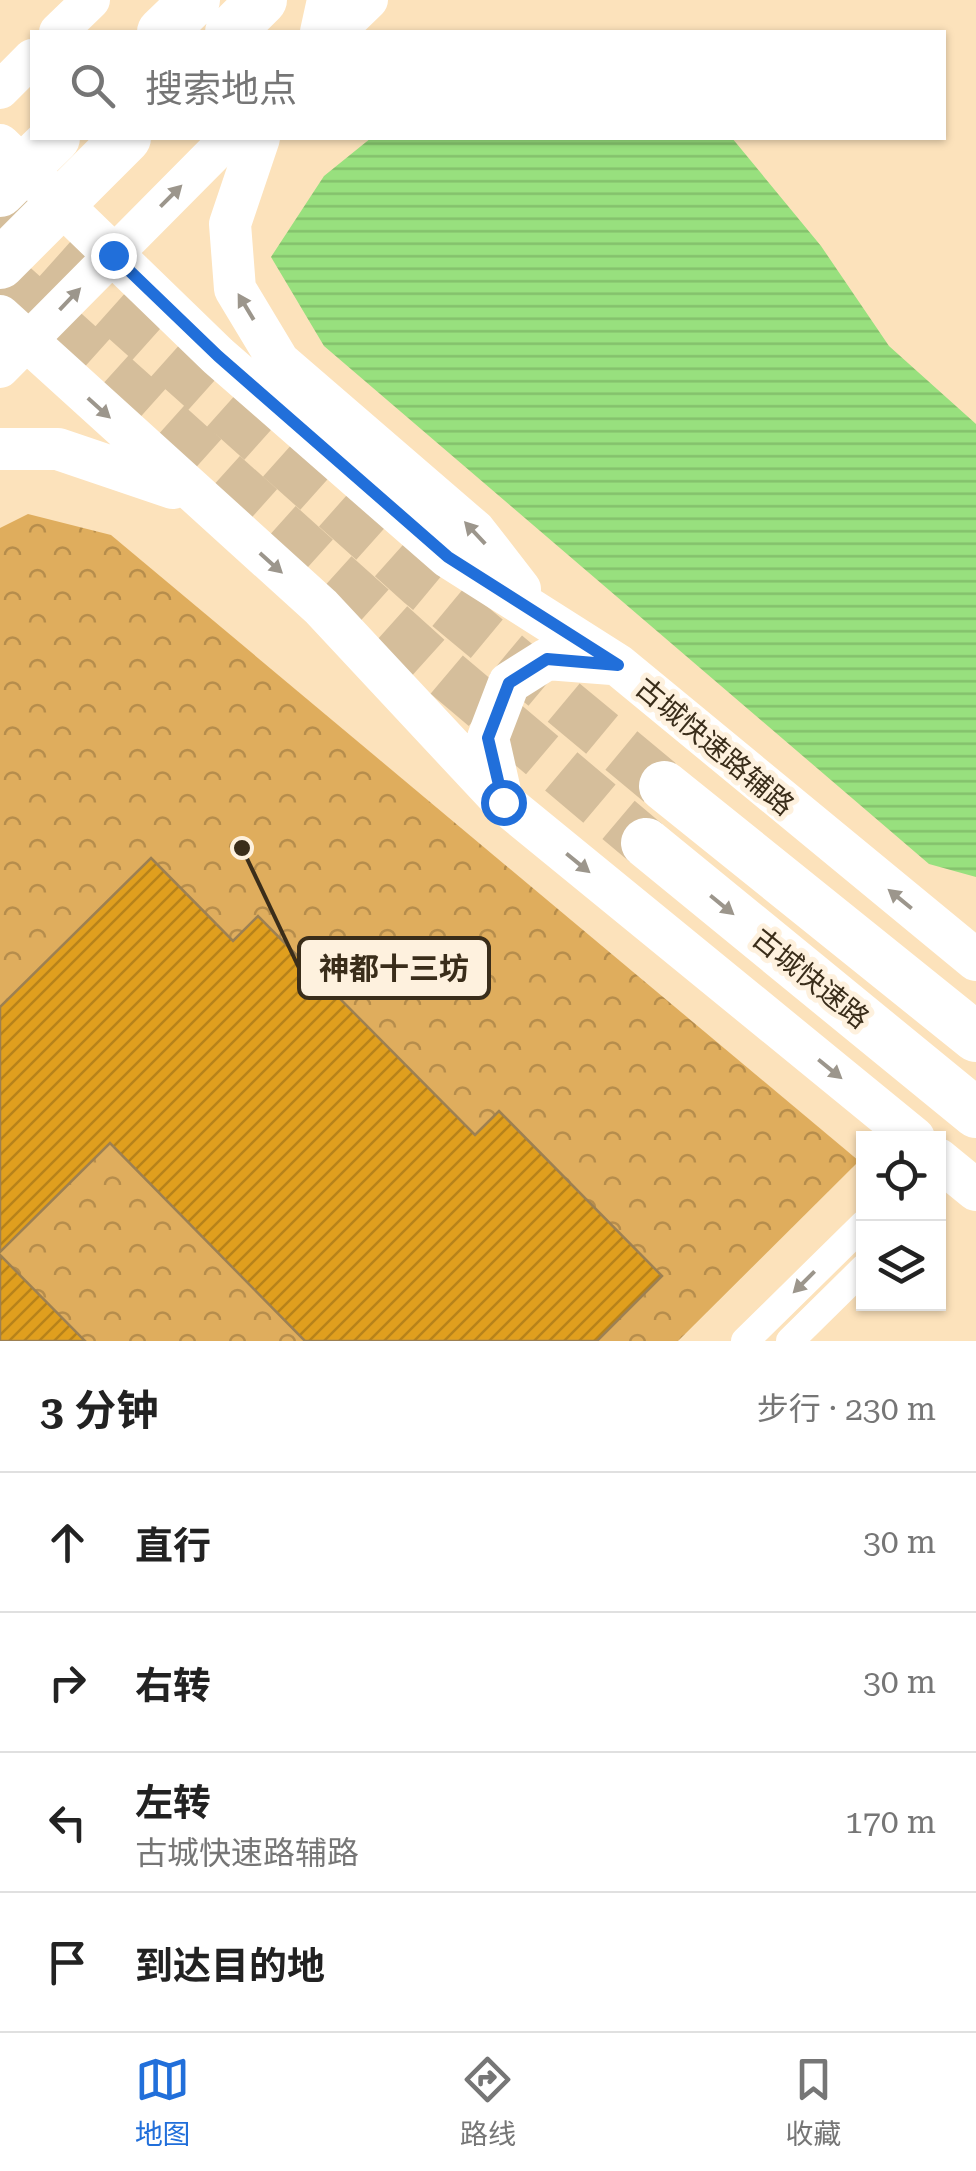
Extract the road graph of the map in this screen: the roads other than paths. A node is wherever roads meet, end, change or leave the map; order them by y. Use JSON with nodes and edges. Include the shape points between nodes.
{"nodes":[{"id":1,"x":92,"y":0,"type":"edge"},
{"id":2,"x":196,"y":0,"type":"edge"},
{"id":3,"x":262,"y":0,"type":"edge"},
{"id":4,"x":328,"y":0,"type":"edge"},
{"id":5,"x":370,"y":0,"type":"edge"},
{"id":6,"x":60,"y":30,"type":"edge"},
{"id":7,"x":164,"y":30,"type":"edge"},
{"id":8,"x":232,"y":30,"type":"edge"},
{"id":9,"x":322,"y":30,"type":"edge"},
{"id":10,"x":338,"y":30,"type":"edge"},
{"id":11,"x":30,"y":60,"type":"edge"},
{"id":12,"x":0,"y":90,"type":"edge"},
{"id":13,"x":124,"y":140,"type":"edge"},
{"id":14,"x":227,"y":140,"type":"edge"},
{"id":15,"x":258,"y":140,"type":"edge"},
{"id":16,"x":20,"y":161,"type":"edge"},
{"id":17,"x":58,"y":205,"type":"junction"},
{"id":18,"x":113,"y":255,"type":"junction"},
{"id":19,"x":0,"y":264,"type":"edge"},
{"id":20,"x":9,"y":343,"type":"edge"},
{"id":21,"x":0,"y":449,"type":"edge"},
{"id":22,"x":198,"y":498,"type":"junction"},
{"id":23,"x":536,"y":609,"type":"junction"},
{"id":24,"x":618,"y":665,"type":"junction"},
{"id":25,"x":664,"y":786,"type":"tunnel mouth"},
{"id":26,"x":503,"y":802,"type":"junction"},
{"id":27,"x":646,"y":843,"type":"tunnel mouth"},
{"id":28,"x":976,"y":960,"type":"edge"},
{"id":29,"x":976,"y":1036,"type":"edge"},
{"id":30,"x":976,"y":1113,"type":"edge"},
{"id":31,"x":905,"y":1131,"type":"edge"},
{"id":32,"x":856,"y":1232,"type":"edge"},
{"id":33,"x":856,"y":1276,"type":"edge"},
{"id":34,"x":745,"y":1341,"type":"edge"},
{"id":35,"x":790,"y":1341,"type":"edge"}],
"edges":[{"from":1,"to":6,"type":"main road"},
{"from":2,"to":7,"type":"highway"},
{"from":3,"to":8,"type":"highway"},
{"from":4,"to":9,"type":"main road"},
{"from":5,"to":10,"type":"main road"},
{"from":11,"to":12,"type":"main road"},
{"from":13,"to":17,"type":"highway"},
{"from":18,"to":14,"type":"main road","one_way":true},
{"from":23,"to":15,"type":"main road","one_way":true,"via":[[475,531],[279,362],[235,289],[230,224]]},
{"from":16,"to":17,"type":"main road","name":"古城快速路辅路"},
{"from":17,"to":18,"type":"main road","name":"古城快速路辅路"},
{"from":17,"to":19,"type":"highway"},
{"from":20,"to":18,"type":"main road","one_way":true},
{"from":18,"to":23,"type":"main road","name":"古城快速路辅路","via":[[448,557]]},
{"from":20,"to":22,"type":"main road","one_way":true},
{"from":21,"to":22,"type":"main road","via":[[58,449]]},
{"from":22,"to":26,"type":"main road","one_way":true,"via":[[321,607]]},
{"from":23,"to":24,"type":"main road","name":"古城快速路辅路"},
{"from":24,"to":26,"type":"main road","via":[[547,659],[509,683],[488,738]]},
{"from":28,"to":24,"type":"main road","name":"古城快速路辅路","one_way":true},
{"from":25,"to":29,"type":"highway","name":"古城快速路"},
{"from":26,"to":31,"type":"main road","one_way":true},
{"from":27,"to":30,"type":"highway","name":"古城快速路","one_way":true},
{"from":32,"to":34,"type":"street","one_way":true},
{"from":33,"to":35,"type":"street"}]}
